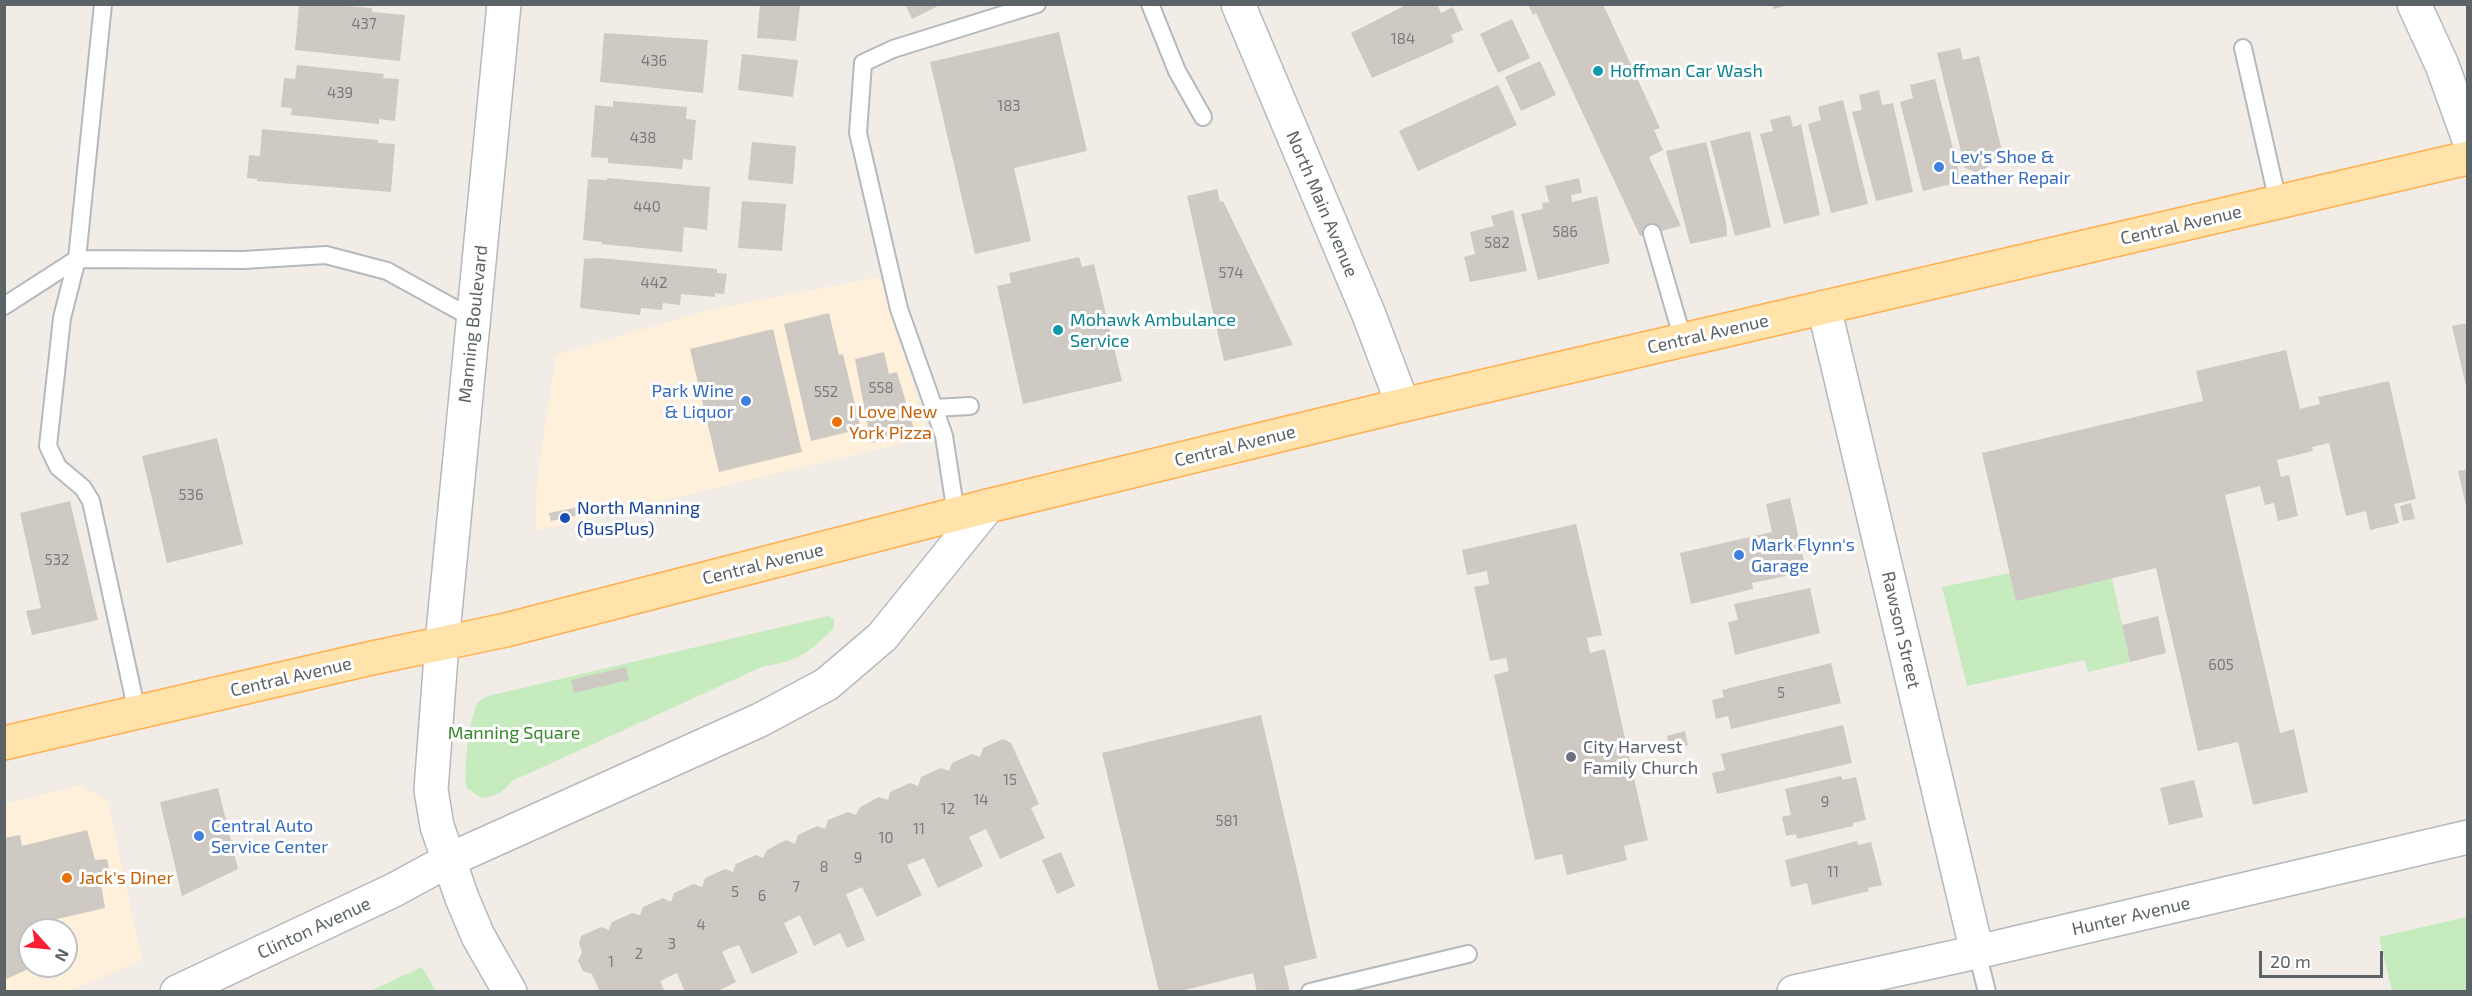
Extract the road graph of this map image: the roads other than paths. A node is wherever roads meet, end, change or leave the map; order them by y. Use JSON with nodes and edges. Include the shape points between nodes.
{"nodes":[{"id":1,"x":103,"y":4,"type":"edge"},
{"id":2,"x":504,"y":4,"type":"edge"},
{"id":3,"x":1037,"y":4,"type":"edge"},
{"id":4,"x":1150,"y":4,"type":"edge"},
{"id":5,"x":1238,"y":4,"type":"edge"},
{"id":6,"x":2414,"y":4,"type":"edge"},
{"id":7,"x":2243,"y":48,"type":"dead end"},
{"id":8,"x":1203,"y":117,"type":"dead end"},
{"id":9,"x":2468,"y":137,"type":"edge"},
{"id":10,"x":2468,"y":158,"type":"edge"},
{"id":11,"x":2278,"y":202,"type":"junction"},
{"id":12,"x":1652,"y":233,"type":"dead end"},
{"id":13,"x":77,"y":259,"type":"junction"},
{"id":14,"x":4,"y":306,"type":"edge"},
{"id":15,"x":1824,"y":307,"type":"junction"},
{"id":16,"x":474,"y":319,"type":"junction"},
{"id":17,"x":1683,"y":340,"type":"junction"},
{"id":18,"x":1403,"y":405,"type":"junction"},
{"id":19,"x":970,"y":406,"type":"dead end"},
{"id":20,"x":934,"y":408,"type":"junction"},
{"id":21,"x":988,"y":506,"type":"junction"},
{"id":22,"x":956,"y":514,"type":"junction"},
{"id":23,"x":442,"y":643,"type":"junction"},
{"id":24,"x":137,"y":712,"type":"junction"},
{"id":25,"x":4,"y":743,"type":"edge"},
{"id":26,"x":2468,"y":837,"type":"edge"},
{"id":27,"x":449,"y":860,"type":"junction"},
{"id":28,"x":1977,"y":952,"type":"junction"},
{"id":29,"x":1468,"y":954,"type":"dead end"},
{"id":30,"x":177,"y":992,"type":"edge"},
{"id":31,"x":510,"y":992,"type":"edge"},
{"id":32,"x":1310,"y":992,"type":"edge"},
{"id":33,"x":1794,"y":992,"type":"edge"},
{"id":34,"x":1987,"y":992,"type":"edge"}],
"edges":[{"from":1,"to":13,"type":"lane"},
{"from":2,"to":16,"type":"street","name":"Manning Boulevard"},
{"from":3,"to":20,"type":"lane","via":[[893,49],[863,63],[858,133],[899,309]]},
{"from":4,"to":8,"type":"lane","via":[[1178,71]]},
{"from":5,"to":18,"type":"street","name":"North Main Avenue"},
{"from":6,"to":9,"type":"street"},
{"from":7,"to":11,"type":"lane"},
{"from":10,"to":11,"type":"main road","name":"Central Avenue"},
{"from":11,"to":15,"type":"main road","name":"Central Avenue"},
{"from":12,"to":17,"type":"lane"},
{"from":13,"to":14,"type":"lane"},
{"from":13,"to":16,"type":"lane","via":[[243,260],[326,255],[387,271]]},
{"from":13,"to":24,"type":"lane","via":[[62,318],[48,446],[58,467],[83,488],[91,501]]},
{"from":15,"to":17,"type":"main road","name":"Central Avenue"},
{"from":15,"to":28,"type":"street","name":"Rawson Street"},
{"from":16,"to":23,"type":"street","name":"Manning Boulevard"},
{"from":17,"to":18,"type":"main road","name":"Central Avenue"},
{"from":18,"to":21,"type":"main road","name":"Central Avenue"},
{"from":19,"to":20,"type":"lane"},
{"from":20,"to":22,"type":"lane","via":[[944,436]]},
{"from":21,"to":22,"type":"main road","name":"Central Avenue"},
{"from":21,"to":27,"type":"street","via":[[887,632],[827,684],[760,720]]},
{"from":22,"to":23,"type":"main road","name":"Central Avenue"},
{"from":23,"to":24,"type":"main road","name":"Central Avenue"},
{"from":23,"to":27,"type":"street","name":"Manning Boulevard","via":[[431,790],[437,826]]},
{"from":24,"to":25,"type":"main road","name":"Central Avenue"},
{"from":26,"to":28,"type":"street","name":"Hunter Avenue"},
{"from":27,"to":30,"type":"street","name":"Clinton Avenue"},
{"from":27,"to":31,"type":"street","name":"Manning Boulevard","via":[[478,936]]},
{"from":28,"to":33,"type":"street","name":"Hunter Avenue"},
{"from":28,"to":34,"type":"lane"},
{"from":29,"to":32,"type":"lane"}]}
